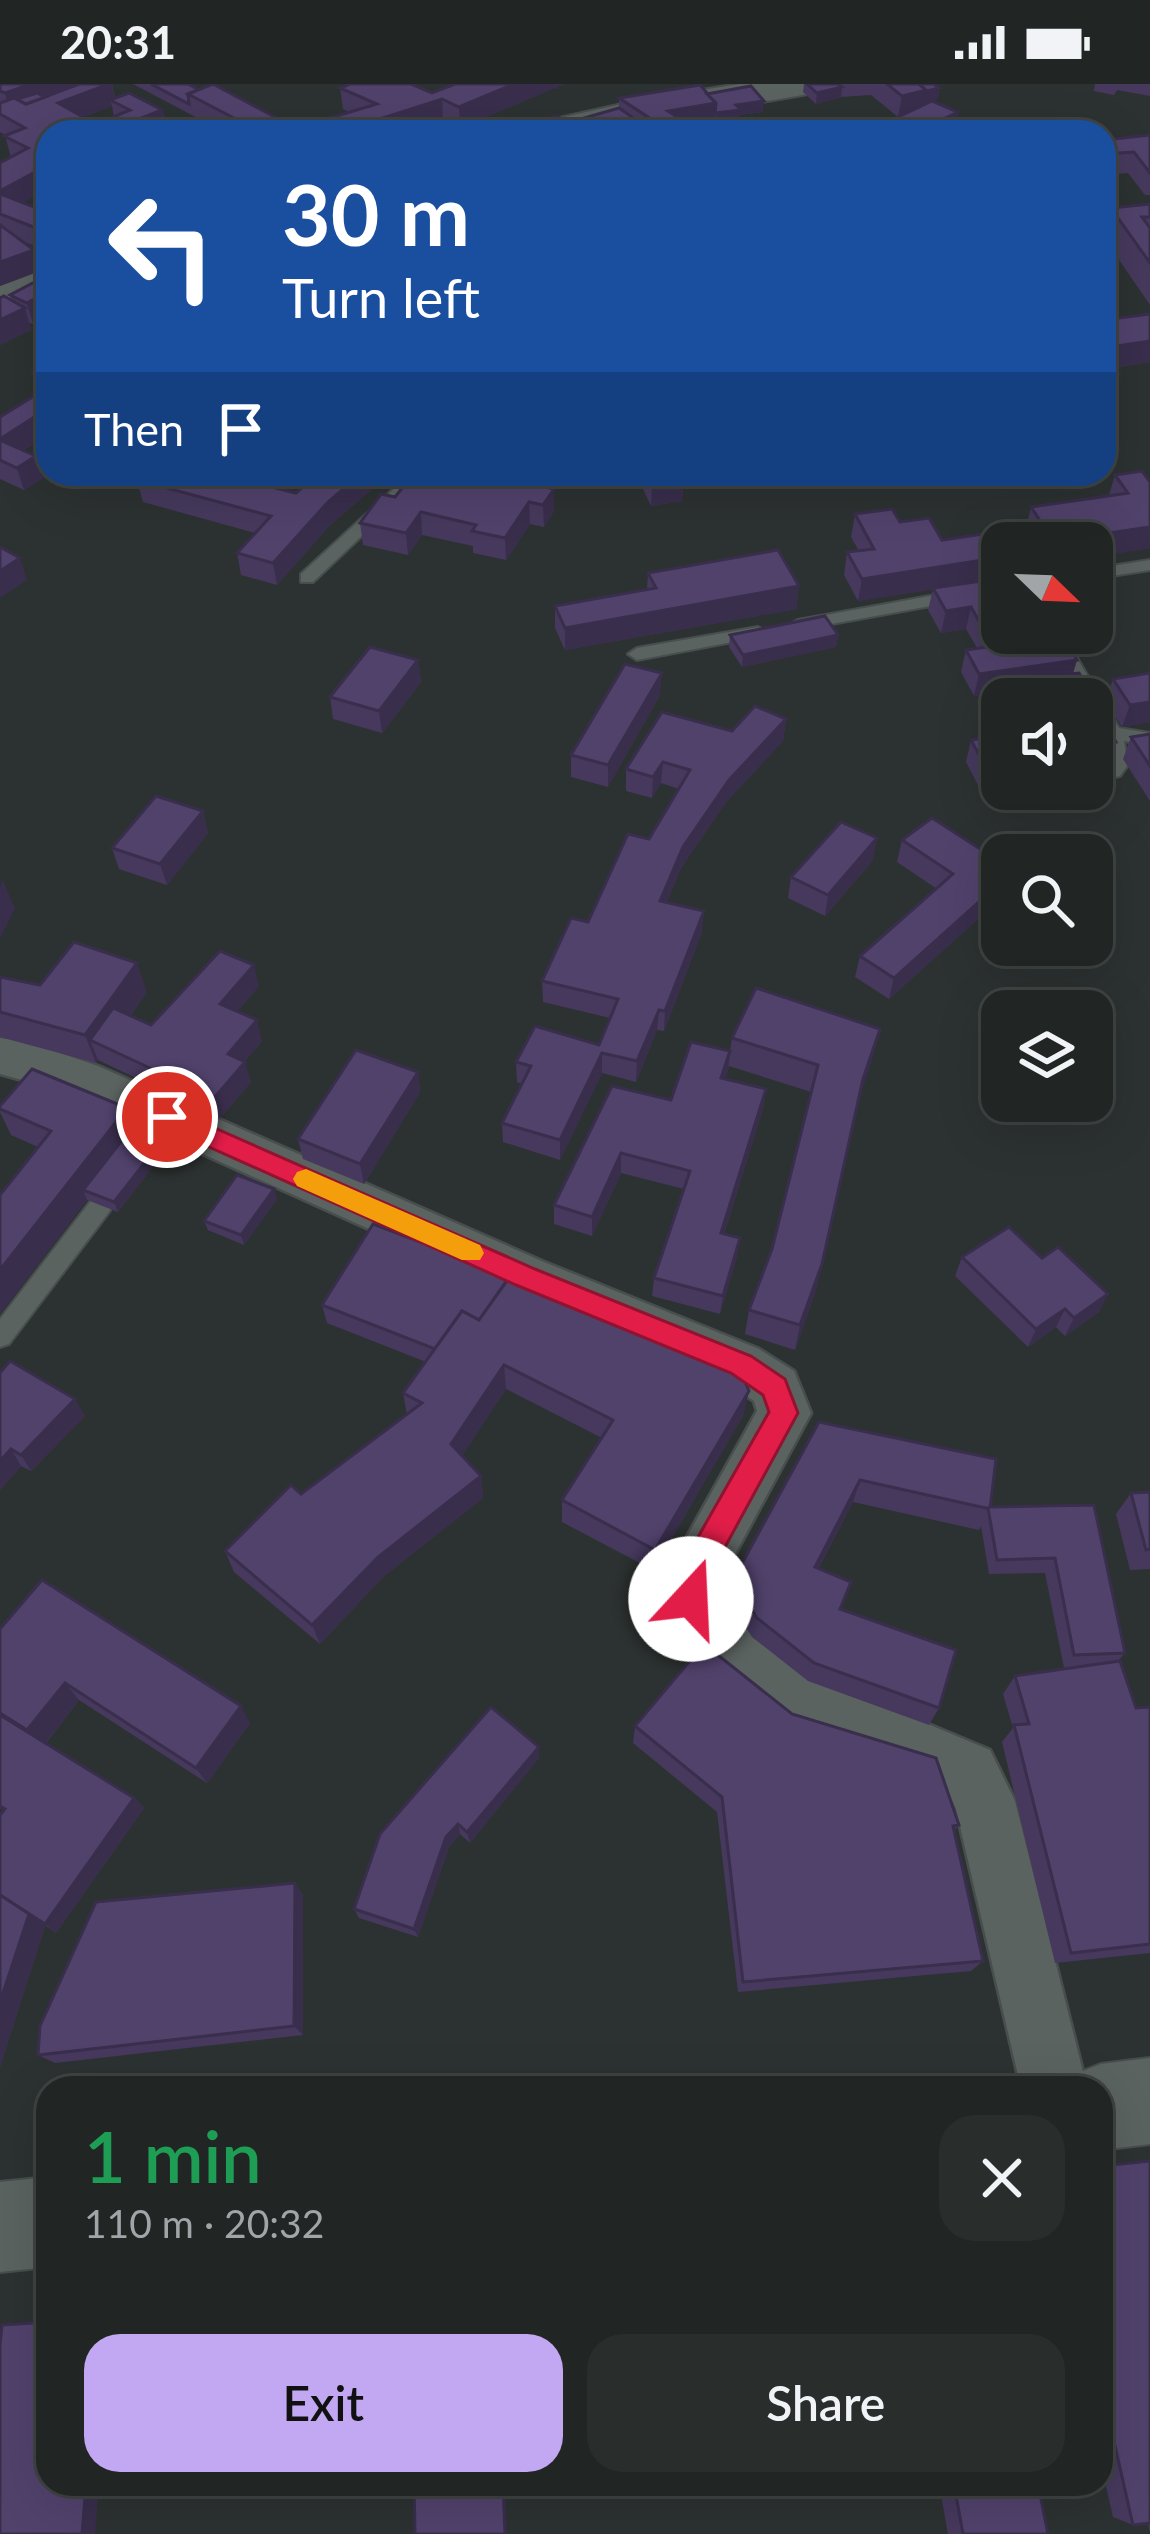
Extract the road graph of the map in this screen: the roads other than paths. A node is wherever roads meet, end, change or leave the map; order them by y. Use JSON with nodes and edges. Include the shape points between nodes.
{"nodes":[{"id":1,"x":808,"y":84,"type":"edge"},
{"id":2,"x":597,"y":120,"type":"edge"},
{"id":3,"x":36,"y":282,"type":"edge"},
{"id":4,"x":0,"y":298,"type":"edge"},
{"id":5,"x":406,"y":486,"type":"edge"},
{"id":6,"x":1150,"y":565,"type":"edge"},
{"id":7,"x":1113,"y":571,"type":"edge"},
{"id":8,"x":307,"y":578,"type":"dead end"},
{"id":9,"x":981,"y":592,"type":"edge"},
{"id":10,"x":637,"y":654,"type":"dead end"},
{"id":11,"x":1113,"y":733,"type":"joint"},
{"id":12,"x":1150,"y":739,"type":"edge"},
{"id":13,"x":1113,"y":772,"type":"edge"},
{"id":14,"x":0,"y":1056,"type":"edge"},
{"id":15,"x":101,"y":1205,"type":"edge"},
{"id":16,"x":0,"y":1337,"type":"edge"},
{"id":17,"x":1051,"y":2076,"type":"edge"},
{"id":18,"x":1150,"y":2101,"type":"edge"},
{"id":19,"x":1113,"y":2106,"type":"edge"},
{"id":20,"x":36,"y":2224,"type":"edge"},
{"id":21,"x":0,"y":2228,"type":"edge"}],
"edges":[{"from":1,"to":2,"type":"street"},
{"from":3,"to":4,"type":"street"},
{"from":5,"to":8,"type":"lane"},
{"from":6,"to":7,"type":"lane"},
{"from":9,"to":10,"type":"lane"},
{"from":11,"to":12,"type":"lane"},
{"from":11,"to":13,"type":"lane"},
{"from":14,"to":17,"type":"street","via":[[82,1078],[158,1129],[741,1365],[775,1387],[784,1413],[692,1577],[691,1599],[706,1624],[781,1692],[969,1771],[985,1801]]},
{"from":15,"to":16,"type":"lane"},
{"from":18,"to":19,"type":"street"},
{"from":20,"to":21,"type":"street"}]}
